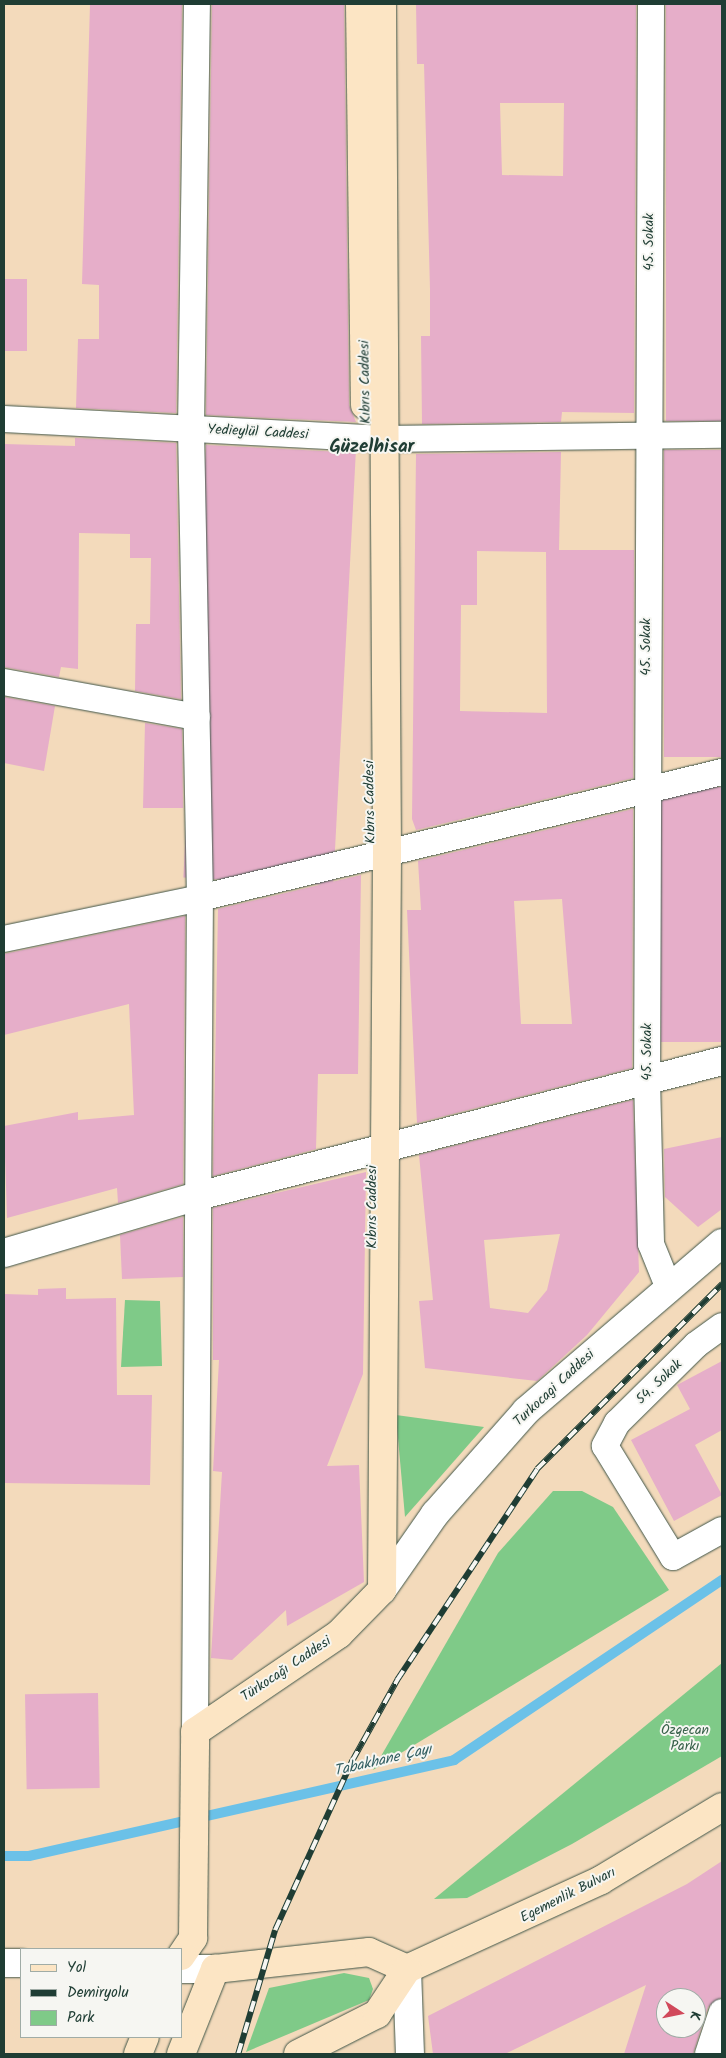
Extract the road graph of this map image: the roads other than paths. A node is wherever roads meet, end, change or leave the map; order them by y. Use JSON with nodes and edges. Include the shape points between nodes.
{"nodes":[{"id":1,"x":197,"y":4,"type":"edge"},
{"id":2,"x":360,"y":4,"type":"edge"},
{"id":3,"x":382,"y":4,"type":"edge"},
{"id":4,"x":650,"y":4,"type":"edge"},
{"id":5,"x":4,"y":419,"type":"edge"},
{"id":6,"x":191,"y":429,"type":"junction"},
{"id":7,"x":722,"y":435,"type":"edge"},
{"id":8,"x":647,"y":436,"type":"junction"},
{"id":9,"x":375,"y":439,"type":"junction"},
{"id":10,"x":4,"y":682,"type":"edge"},
{"id":11,"x":197,"y":717,"type":"junction"},
{"id":12,"x":722,"y":772,"type":"edge"},
{"id":13,"x":646,"y":787,"type":"junction"},
{"id":14,"x":379,"y":854,"type":"junction"},
{"id":15,"x":200,"y":898,"type":"junction"},
{"id":16,"x":4,"y":938,"type":"edge"},
{"id":17,"x":722,"y":1061,"type":"edge"},
{"id":18,"x":647,"y":1079,"type":"junction"},
{"id":19,"x":379,"y":1150,"type":"junction"},
{"id":20,"x":198,"y":1196,"type":"junction"},
{"id":21,"x":722,"y":1243,"type":"edge"},
{"id":22,"x":4,"y":1253,"type":"edge"},
{"id":23,"x":668,"y":1286,"type":"junction"},
{"id":24,"x":722,"y":1326,"type":"edge"},
{"id":25,"x":722,"y":1530,"type":"edge"},
{"id":26,"x":377,"y":1595,"type":"junction"},
{"id":27,"x":195,"y":1732,"type":"junction"},
{"id":28,"x":722,"y":1806,"type":"edge"},
{"id":29,"x":189,"y":1939,"type":"edge"},
{"id":30,"x":4,"y":1963,"type":"edge"},
{"id":31,"x":20,"y":1963,"type":"edge"},
{"id":32,"x":182,"y":1969,"type":"edge"},
{"id":33,"x":215,"y":1969,"type":"junction"},
{"id":34,"x":408,"y":1969,"type":"junction"},
{"id":35,"x":722,"y":2012,"type":"edge"},
{"id":36,"x":145,"y":2038,"type":"edge"},
{"id":37,"x":138,"y":2054,"type":"edge"},
{"id":38,"x":181,"y":2054,"type":"edge"},
{"id":39,"x":298,"y":2054,"type":"edge"},
{"id":40,"x":410,"y":2054,"type":"edge"},
{"id":41,"x":708,"y":2054,"type":"edge"}],
"edges":[{"from":1,"to":6,"type":"street"},
{"from":2,"to":9,"type":"main road","name":"Kıbrıs Caddesi"},
{"from":3,"to":9,"type":"main road","name":"Kıbrıs Caddesi"},
{"from":4,"to":8,"type":"street","name":"45. Sokak"},
{"from":5,"to":6,"type":"street","name":"Yedieylül Caddesi"},
{"from":6,"to":9,"type":"street","name":"Yedieylül Caddesi"},
{"from":6,"to":11,"type":"street"},
{"from":7,"to":8,"type":"street","name":"Yedieylül Caddesi"},
{"from":8,"to":9,"type":"street","name":"Yedieylül Caddesi"},
{"from":8,"to":13,"type":"street","name":"45. Sokak"},
{"from":9,"to":14,"type":"main road","name":"Kıbrıs Caddesi"},
{"from":10,"to":11,"type":"street"},
{"from":11,"to":15,"type":"street"},
{"from":12,"to":13,"type":"street"},
{"from":13,"to":14,"type":"street"},
{"from":13,"to":18,"type":"street","name":"45. Sokak"},
{"from":14,"to":15,"type":"street"},
{"from":14,"to":19,"type":"main road","name":"Kıbrıs Caddesi"},
{"from":15,"to":16,"type":"street"},
{"from":15,"to":20,"type":"street"},
{"from":17,"to":18,"type":"street"},
{"from":18,"to":19,"type":"street"},
{"from":18,"to":23,"type":"street","name":"45. Sokak","via":[[651,1244]]},
{"from":19,"to":20,"type":"street"},
{"from":19,"to":26,"type":"main road","name":"Kıbrıs Caddesi"},
{"from":20,"to":22,"type":"street"},
{"from":20,"to":27,"type":"street"},
{"from":21,"to":23,"type":"street","name":"Turkocagi Caddesi"},
{"from":23,"to":26,"type":"street","name":"Turkocagi Caddesi","via":[[526,1411],[435,1514]]},
{"from":24,"to":25,"type":"street","name":"54. Sokak","via":[[696,1345],[616,1423],[605,1446],[672,1557]]},
{"from":26,"to":27,"type":"main road","name":"Türkocağı Caddesi","via":[[339,1634]]},
{"from":27,"to":29,"type":"main road"},
{"from":28,"to":34,"type":"main road","name":"Egemenlik Bulvarı","via":[[601,1880]]},
{"from":29,"to":33,"type":"main road"},
{"from":30,"to":31,"type":"street"},
{"from":32,"to":33,"type":"street"},
{"from":33,"to":34,"type":"main road","via":[[369,1952]]},
{"from":33,"to":38,"type":"main road"},
{"from":34,"to":39,"type":"main road","via":[[377,2014]]},
{"from":34,"to":40,"type":"street"},
{"from":35,"to":41,"type":"street"},
{"from":36,"to":37,"type":"main road"}]}
